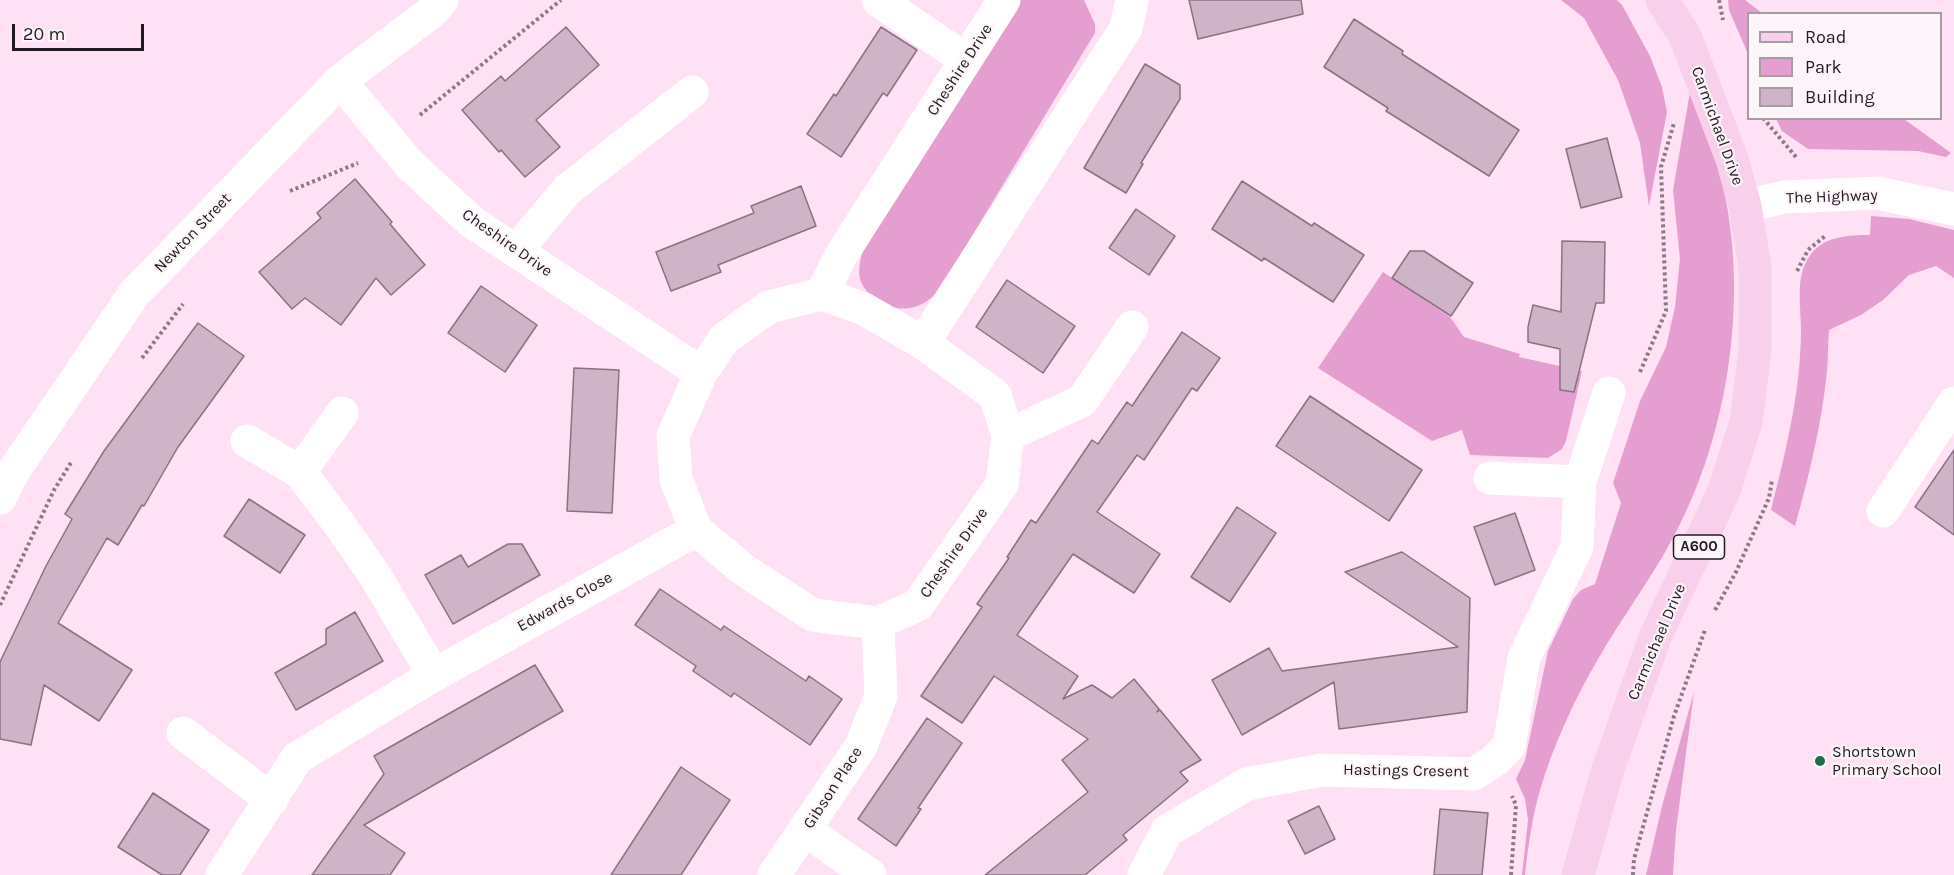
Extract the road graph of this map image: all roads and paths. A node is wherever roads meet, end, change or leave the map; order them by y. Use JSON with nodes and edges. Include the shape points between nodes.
{"nodes":[{"id":1,"x":561,"y":0,"type":"edge"},
{"id":2,"x":878,"y":0,"type":"edge"},
{"id":3,"x":1004,"y":0,"type":"edge"},
{"id":4,"x":1132,"y":0,"type":"edge"},
{"id":5,"x":1662,"y":0,"type":"edge"},
{"id":6,"x":445,"y":3,"type":"edge"},
{"id":7,"x":966,"y":60,"type":"junction"},
{"id":8,"x":340,"y":81,"type":"junction"},
{"id":9,"x":692,"y":92,"type":"dead end"},
{"id":10,"x":1677,"y":113,"type":"dead end"},
{"id":11,"x":414,"y":121,"type":"dead end"},
{"id":12,"x":361,"y":162,"type":"dead end"},
{"id":13,"x":284,"y":194,"type":"dead end"},
{"id":14,"x":1745,"y":206,"type":"junction"},
{"id":15,"x":1954,"y":210,"type":"edge"},
{"id":16,"x":516,"y":251,"type":"junction"},
{"id":17,"x":822,"y":294,"type":"junction"},
{"id":18,"x":186,"y":301,"type":"dead end"},
{"id":19,"x":1132,"y":327,"type":"dead end"},
{"id":20,"x":923,"y":343,"type":"junction"},
{"id":21,"x":136,"y":366,"type":"dead end"},
{"id":22,"x":701,"y":373,"type":"junction"},
{"id":23,"x":1609,"y":393,"type":"joint"},
{"id":24,"x":1954,"y":403,"type":"edge"},
{"id":25,"x":342,"y":413,"type":"dead end"},
{"id":26,"x":1008,"y":435,"type":"junction"},
{"id":27,"x":247,"y":441,"type":"dead end"},
{"id":28,"x":78,"y":452,"type":"dead end"},
{"id":29,"x":300,"y":472,"type":"junction"},
{"id":30,"x":1490,"y":478,"type":"dead end"},
{"id":31,"x":1580,"y":482,"type":"junction"},
{"id":32,"x":0,"y":498,"type":"edge"},
{"id":33,"x":1883,"y":511,"type":"dead end"},
{"id":34,"x":696,"y":530,"type":"junction"},
{"id":35,"x":0,"y":605,"type":"edge"},
{"id":36,"x":878,"y":623,"type":"junction"},
{"id":37,"x":434,"y":675,"type":"junction"},
{"id":38,"x":183,"y":733,"type":"dead end"},
{"id":39,"x":1494,"y":761,"type":"junction"},
{"id":40,"x":272,"y":800,"type":"junction"},
{"id":41,"x":805,"y":830,"type":"junction"},
{"id":42,"x":222,"y":875,"type":"edge"},
{"id":43,"x":774,"y":875,"type":"edge"},
{"id":44,"x":870,"y":875,"type":"edge"},
{"id":45,"x":1144,"y":875,"type":"edge"},
{"id":46,"x":1511,"y":875,"type":"edge"},
{"id":47,"x":1578,"y":875,"type":"edge"}],
"edges":[{"from":1,"to":11,"type":"path"},
{"from":2,"to":7,"type":"street"},
{"from":3,"to":7,"type":"street","name":"Cheshire Drive"},
{"from":4,"to":20,"type":"street","via":[[1126,28]]},
{"from":5,"to":14,"type":"main road","name":"Carmichael Drive","number":"A600","via":[[1685,36],[1732,159]]},
{"from":6,"to":8,"type":"street","name":"Newton Street"},
{"from":7,"to":17,"type":"street","name":"Cheshire Drive","via":[[840,258]]},
{"from":8,"to":16,"type":"street","name":"Cheshire Drive","via":[[409,164],[472,222]]},
{"from":8,"to":32,"type":"street","name":"Newton Street","via":[[134,294],[13,472]]},
{"from":9,"to":16,"type":"street","via":[[567,190]]},
{"from":10,"to":23,"type":"path","via":[[1660,167],[1666,311],[1635,383]]},
{"from":12,"to":13,"type":"path"},
{"from":14,"to":15,"type":"street","name":"The Highway","via":[[1785,197],[1877,193]]},
{"from":14,"to":47,"type":"main road","name":"Carmichael Drive","number":"A600","via":[[1755,268],[1755,338],[1746,422],[1724,491],[1656,635],[1606,772]]},
{"from":16,"to":22,"type":"street","name":"Cheshire Drive"},
{"from":17,"to":20,"type":"street","name":"Cheshire Drive","via":[[864,309]]},
{"from":17,"to":22,"type":"street","via":[[769,307],[724,339]]},
{"from":18,"to":21,"type":"path"},
{"from":19,"to":26,"type":"street","via":[[1082,401]]},
{"from":20,"to":26,"type":"street","name":"Cheshire Drive","via":[[995,396]]},
{"from":22,"to":34,"type":"street","via":[[673,436],[676,479]]},
{"from":23,"to":31,"type":"street","name":"Hastings Cresent"},
{"from":24,"to":33,"type":"street"},
{"from":25,"to":29,"type":"street"},
{"from":26,"to":36,"type":"street","name":"Cheshire Drive","via":[[1002,484],[996,493],[918,605]]},
{"from":27,"to":29,"type":"street"},
{"from":28,"to":35,"type":"path","via":[[54,490]]},
{"from":29,"to":37,"type":"street","via":[[374,574]]},
{"from":30,"to":31,"type":"street"},
{"from":31,"to":39,"type":"street","name":"Hastings Cresent","via":[[1577,547],[1524,658],[1509,746]]},
{"from":34,"to":36,"type":"street","via":[[744,570],[813,615]]},
{"from":34,"to":37,"type":"street","name":"Edwards Close"},
{"from":36,"to":41,"type":"street","name":"Gibson Place","via":[[881,696],[861,746]]},
{"from":37,"to":40,"type":"street","name":"Edwards Close","via":[[297,758]]},
{"from":38,"to":40,"type":"street"},
{"from":39,"to":45,"type":"street","name":"Hastings Cresent","via":[[1474,774],[1322,770],[1247,784],[1167,831]]},
{"from":39,"to":46,"type":"path","via":[[1516,806]]},
{"from":40,"to":42,"type":"street","name":"Edwards Close"},
{"from":41,"to":43,"type":"street","name":"Gibson Place"},
{"from":41,"to":44,"type":"street"}]}
